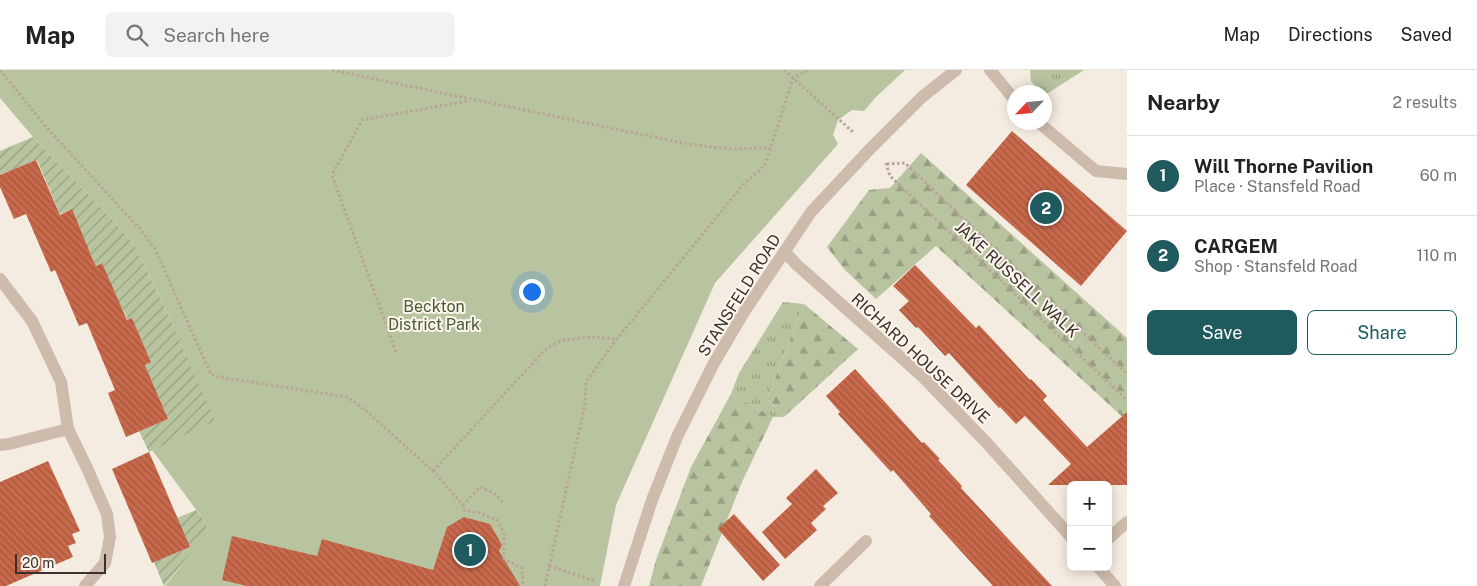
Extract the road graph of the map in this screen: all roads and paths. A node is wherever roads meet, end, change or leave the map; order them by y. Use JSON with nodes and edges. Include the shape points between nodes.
{"nodes":[{"id":1,"x":0,"y":70,"type":"edge"},
{"id":2,"x":332,"y":70,"type":"edge"},
{"id":3,"x":784,"y":70,"type":"edge"},
{"id":4,"x":808,"y":70,"type":"edge"},
{"id":5,"x":956,"y":70,"type":"edge"},
{"id":6,"x":990,"y":70,"type":"edge"},
{"id":7,"x":792,"y":78,"type":"junction"},
{"id":8,"x":1007,"y":91,"type":"edge"},
{"id":9,"x":471,"y":100,"type":"junction"},
{"id":10,"x":1047,"y":130,"type":"edge"},
{"id":11,"x":858,"y":137,"type":"dead end"},
{"id":12,"x":771,"y":148,"type":"junction"},
{"id":13,"x":1127,"y":174,"type":"edge"},
{"id":14,"x":785,"y":252,"type":"junction"},
{"id":15,"x":0,"y":279,"type":"edge"},
{"id":16,"x":616,"y":340,"type":"junction"},
{"id":17,"x":396,"y":352,"type":"dead end"},
{"id":18,"x":1127,"y":374,"type":"edge"},
{"id":19,"x":1127,"y":400,"type":"edge"},
{"id":20,"x":68,"y":429,"type":"junction"},
{"id":21,"x":0,"y":445,"type":"edge"},
{"id":22,"x":433,"y":471,"type":"junction"},
{"id":23,"x":506,"y":504,"type":"dead end"},
{"id":24,"x":463,"y":505,"type":"junction"},
{"id":25,"x":1127,"y":522,"type":"edge"},
{"id":26,"x":1067,"y":533,"type":"edge"},
{"id":27,"x":1112,"y":535,"type":"edge"},
{"id":28,"x":866,"y":541,"type":"dead end"},
{"id":29,"x":549,"y":566,"type":"junction"},
{"id":30,"x":1102,"y":571,"type":"edge"},
{"id":31,"x":595,"y":581,"type":"dead end"},
{"id":32,"x":86,"y":586,"type":"edge"},
{"id":33,"x":523,"y":586,"type":"edge"},
{"id":34,"x":545,"y":586,"type":"edge"},
{"id":35,"x":624,"y":586,"type":"edge"},
{"id":36,"x":820,"y":586,"type":"edge"},
{"id":37,"x":1115,"y":586,"type":"edge"}],
"edges":[{"from":1,"to":22,"type":"path","via":[[155,250],[212,374],[347,397],[364,408]]},
{"from":2,"to":9,"type":"path"},
{"from":3,"to":7,"type":"path"},
{"from":4,"to":7,"type":"path"},
{"from":5,"to":14,"type":"street","name":"STANSFELD ROAD","via":[[922,97],[870,149],[811,212]]},
{"from":6,"to":8,"type":"street"},
{"from":7,"to":11,"type":"path"},
{"from":7,"to":12,"type":"path"},
{"from":9,"to":12,"type":"path","via":[[688,144],[729,149]]},
{"from":9,"to":17,"type":"path","via":[[362,120],[332,175]]},
{"from":10,"to":13,"type":"street","via":[[1096,171]]},
{"from":12,"to":16,"type":"path","via":[[765,165],[743,185]]},
{"from":14,"to":26,"type":"street","name":"RICHARD HOUSE DRIVE","via":[[923,377]]},
{"from":14,"to":35,"type":"street","name":"STANSFELD ROAD","via":[[714,363],[677,436]]},
{"from":15,"to":20,"type":"street","via":[[32,321],[61,382]]},
{"from":16,"to":22,"type":"path","via":[[590,337],[564,340],[547,348]]},
{"from":16,"to":29,"type":"path","via":[[586,382],[585,404]]},
{"from":18,"to":19,"type":"path","name":"JAKE RUSSELL WALK","via":[[905,163],[886,164],[890,176]]},
{"from":20,"to":21,"type":"street"},
{"from":20,"to":32,"type":"street","via":[[107,514],[110,537],[105,563]]},
{"from":22,"to":24,"type":"path"},
{"from":23,"to":24,"type":"path","via":[[494,493],[480,487]]},
{"from":24,"to":33,"type":"path","via":[[464,510],[497,520],[504,533],[504,559],[522,568]]},
{"from":25,"to":27,"type":"street"},
{"from":28,"to":36,"type":"street"},
{"from":29,"to":31,"type":"path"},
{"from":29,"to":34,"type":"path"},
{"from":30,"to":37,"type":"street"}]}
